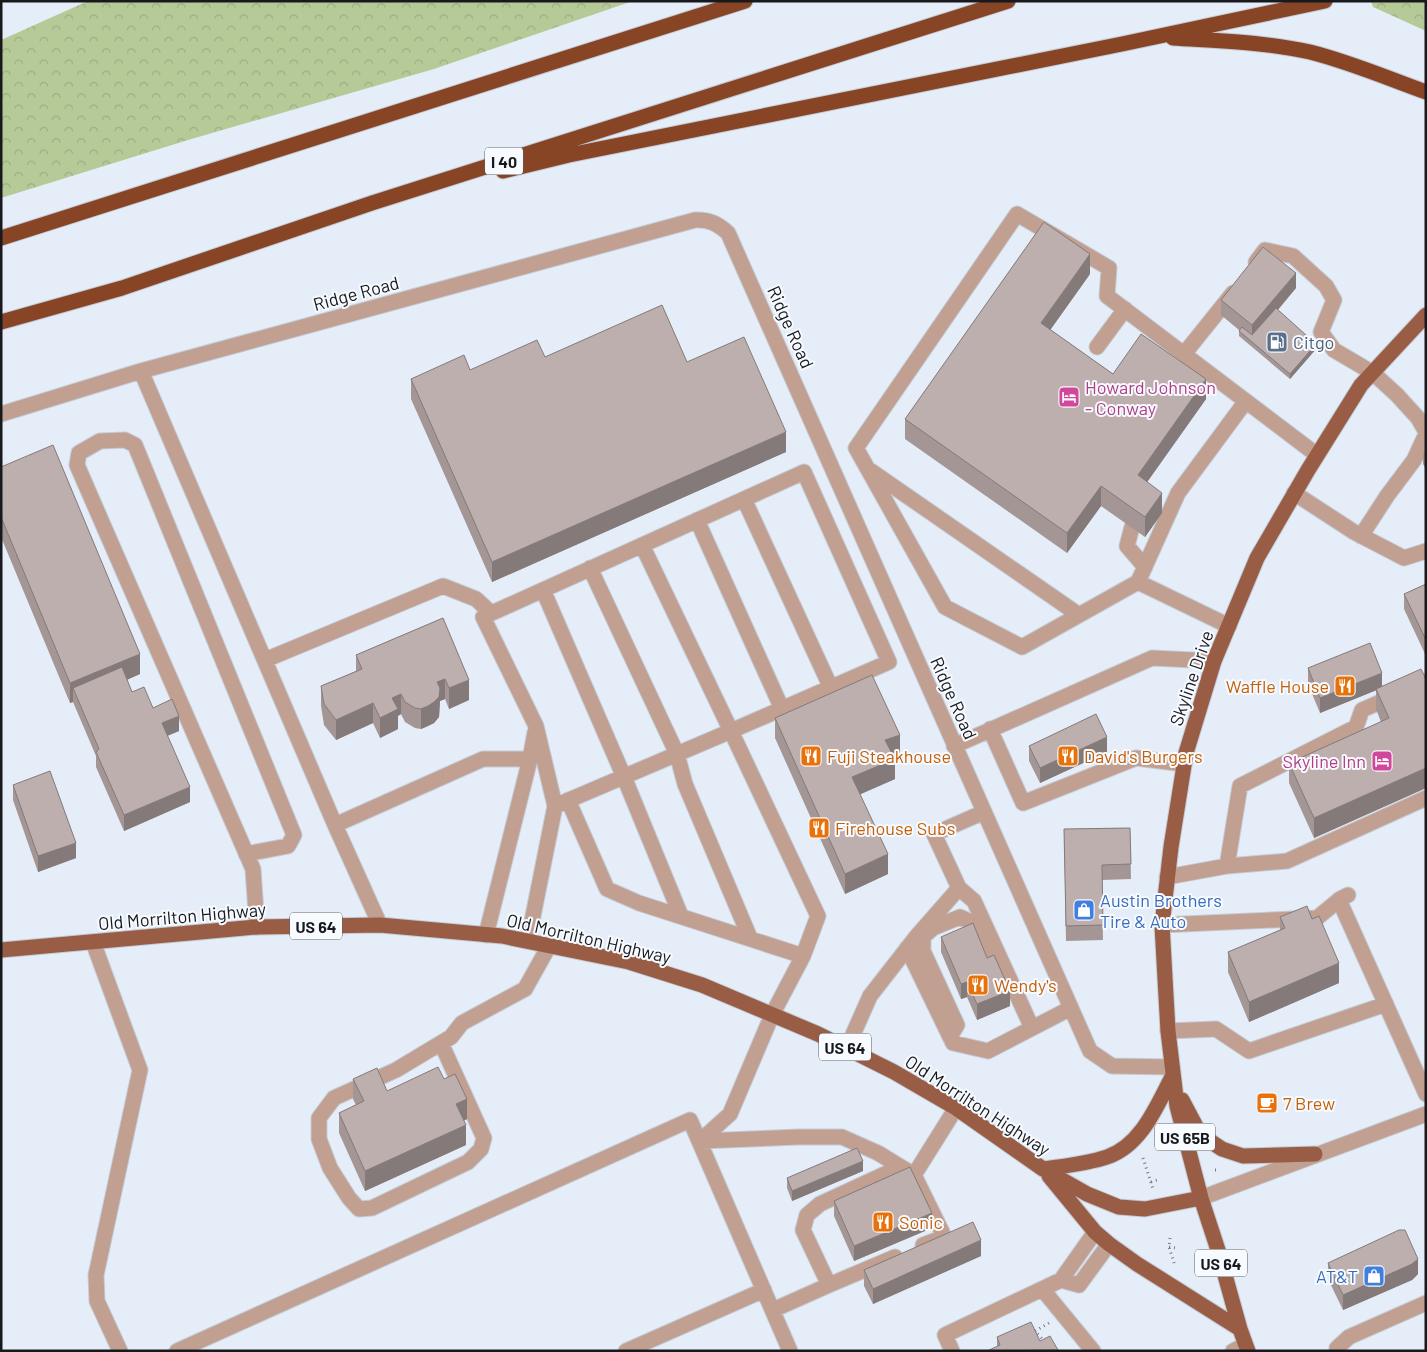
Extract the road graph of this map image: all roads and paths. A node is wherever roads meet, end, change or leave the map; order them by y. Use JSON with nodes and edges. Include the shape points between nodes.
{"nodes":[{"id":1,"x":745,"y":1,"type":"edge"},
{"id":2,"x":1008,"y":1,"type":"edge"},
{"id":3,"x":1325,"y":1,"type":"edge"},
{"id":4,"x":1154,"y":37,"type":"junction"},
{"id":5,"x":1426,"y":92,"type":"edge"},
{"id":6,"x":372,"y":203,"type":"junction"},
{"id":7,"x":1,"y":238,"type":"edge"},
{"id":8,"x":1124,"y":309,"type":"junction"},
{"id":9,"x":1426,"y":315,"type":"edge"},
{"id":10,"x":1,"y":322,"type":"edge"},
{"id":11,"x":1097,"y":347,"type":"dead end"},
{"id":12,"x":1184,"y":354,"type":"junction"},
{"id":13,"x":141,"y":371,"type":"junction"},
{"id":14,"x":1373,"y":373,"type":"junction"},
{"id":15,"x":1246,"y":401,"type":"junction"},
{"id":16,"x":1,"y":414,"type":"edge"},
{"id":17,"x":1426,"y":433,"type":"edge"},
{"id":18,"x":1317,"y":454,"type":"junction"},
{"id":19,"x":868,"y":469,"type":"junction"},
{"id":20,"x":1178,"y":493,"type":"junction"},
{"id":21,"x":1294,"y":493,"type":"junction"},
{"id":22,"x":744,"y":499,"type":"junction"},
{"id":23,"x":1156,"y":501,"type":"edge"},
{"id":24,"x":698,"y":520,"type":"junction"},
{"id":25,"x":1132,"y":527,"type":"edge"},
{"id":26,"x":1361,"y":536,"type":"junction"},
{"id":27,"x":642,"y":545,"type":"junction"},
{"id":28,"x":1426,"y":551,"type":"edge"},
{"id":29,"x":1145,"y":567,"type":"junction"},
{"id":30,"x":590,"y":568,"type":"junction"},
{"id":31,"x":1138,"y":582,"type":"junction"},
{"id":32,"x":543,"y":590,"type":"junction"},
{"id":33,"x":491,"y":613,"type":"junction"},
{"id":34,"x":1078,"y":615,"type":"junction"},
{"id":35,"x":1229,"y":626,"type":"junction"},
{"id":36,"x":265,"y":660,"type":"junction"},
{"id":37,"x":1214,"y":661,"type":"junction"},
{"id":38,"x":1426,"y":682,"type":"edge"},
{"id":39,"x":831,"y":688,"type":"junction"},
{"id":40,"x":782,"y":709,"type":"junction"},
{"id":41,"x":536,"y":726,"type":"junction"},
{"id":42,"x":990,"y":729,"type":"junction"},
{"id":43,"x":731,"y":732,"type":"junction"},
{"id":44,"x":954,"y":746,"type":"junction"},
{"id":45,"x":677,"y":754,"type":"junction"},
{"id":46,"x":530,"y":759,"type":"junction"},
{"id":47,"x":1184,"y":764,"type":"junction"},
{"id":48,"x":624,"y":777,"type":"junction"},
{"id":49,"x":1426,"y":798,"type":"edge"},
{"id":50,"x":562,"y":803,"type":"junction"},
{"id":51,"x":984,"y":812,"type":"junction"},
{"id":52,"x":335,"y":825,"type":"junction"},
{"id":53,"x":246,"y":854,"type":"junction"},
{"id":54,"x":1227,"y":866,"type":"junction"},
{"id":55,"x":1167,"y":876,"type":"junction"},
{"id":56,"x":959,"y":888,"type":"junction"},
{"id":57,"x":681,"y":916,"type":"junction"},
{"id":58,"x":380,"y":925,"type":"junction"},
{"id":59,"x":1162,"y":925,"type":"junction"},
{"id":60,"x":258,"y":927,"type":"junction"},
{"id":61,"x":486,"y":934,"type":"junction"},
{"id":62,"x":750,"y":938,"type":"junction"},
{"id":63,"x":528,"y":941,"type":"junction"},
{"id":64,"x":93,"y":942,"type":"junction"},
{"id":65,"x":548,"y":946,"type":"junction"},
{"id":66,"x":907,"y":948,"type":"junction"},
{"id":67,"x":1,"y":950,"type":"edge"},
{"id":68,"x":803,"y":956,"type":"junction"},
{"id":69,"x":1003,"y":966,"type":"junction"},
{"id":70,"x":1386,"y":1004,"type":"junction"},
{"id":71,"x":1071,"y":1008,"type":"junction"},
{"id":72,"x":772,"y":1016,"type":"junction"},
{"id":73,"x":1032,"y":1028,"type":"junction"},
{"id":74,"x":1168,"y":1031,"type":"junction"},
{"id":75,"x":950,"y":1037,"type":"junction"},
{"id":76,"x":441,"y":1043,"type":"junction"},
{"id":77,"x":847,"y":1048,"type":"junction"},
{"id":78,"x":1172,"y":1071,"type":"junction"},
{"id":79,"x":1426,"y":1094,"type":"edge"},
{"id":80,"x":956,"y":1108,"type":"junction"},
{"id":81,"x":1426,"y":1114,"type":"edge"},
{"id":82,"x":700,"y":1141,"type":"junction"},
{"id":83,"x":1315,"y":1154,"type":"junction"},
{"id":84,"x":1144,"y":1158,"type":"dead end"},
{"id":85,"x":900,"y":1166,"type":"junction"},
{"id":86,"x":1043,"y":1169,"type":"junction"},
{"id":87,"x":1214,"y":1170,"type":"dead end"},
{"id":88,"x":1220,"y":1170,"type":"dead end"},
{"id":89,"x":914,"y":1175,"type":"junction"},
{"id":90,"x":1157,"y":1180,"type":"dead end"},
{"id":91,"x":1151,"y":1182,"type":"junction"},
{"id":92,"x":1153,"y":1189,"type":"dead end"},
{"id":93,"x":1201,"y":1198,"type":"junction"},
{"id":94,"x":1095,"y":1232,"type":"junction"},
{"id":95,"x":1170,"y":1238,"type":"dead end"},
{"id":96,"x":1109,"y":1244,"type":"junction"},
{"id":97,"x":1176,"y":1248,"type":"dead end"},
{"id":98,"x":1060,"y":1280,"type":"junction"},
{"id":99,"x":829,"y":1285,"type":"junction"},
{"id":100,"x":764,"y":1290,"type":"junction"},
{"id":101,"x":1043,"y":1290,"type":"junction"},
{"id":102,"x":1426,"y":1303,"type":"edge"},
{"id":103,"x":773,"y":1310,"type":"junction"},
{"id":104,"x":1050,"y":1323,"type":"dead end"},
{"id":105,"x":1240,"y":1329,"type":"junction"},
{"id":106,"x":1035,"y":1331,"type":"junction"},
{"id":107,"x":1027,"y":1335,"type":"edge"},
{"id":108,"x":1047,"y":1344,"type":"edge"},
{"id":109,"x":1242,"y":1349,"type":"edge"},
{"id":110,"x":1338,"y":1349,"type":"edge"},
{"id":111,"x":120,"y":1351,"type":"edge"},
{"id":112,"x":176,"y":1351,"type":"edge"},
{"id":113,"x":626,"y":1351,"type":"edge"},
{"id":114,"x":790,"y":1351,"type":"edge"},
{"id":115,"x":952,"y":1351,"type":"edge"},
{"id":116,"x":1093,"y":1351,"type":"edge"}],
"edges":[{"from":1,"to":7,"type":"highway"},
{"from":2,"to":6,"type":"highway","number":"I 40"},
{"from":3,"to":4,"type":"highway"},
{"from":4,"to":5,"type":"highway","via":[[1310,52],[1367,69]]},
{"from":4,"to":6,"type":"highway","via":[[569,155]]},
{"from":6,"to":10,"type":"highway","number":"I 40","via":[[122,288]]},
{"from":8,"to":11,"type":"street"},
{"from":8,"to":12,"type":"street"},
{"from":8,"to":19,"type":"street","via":[[1107,296],[1108,268],[1017,214],[856,448]]},
{"from":9,"to":14,"type":"main road","name":"Skyline Drive","number":"US 65B"},
{"from":12,"to":14,"type":"street","via":[[1265,250],[1293,256],[1326,286],[1334,300],[1321,332],[1334,350]]},
{"from":12,"to":15,"type":"street"},
{"from":13,"to":16,"type":"street","name":"Ridge Road"},
{"from":13,"to":36,"type":"street"},
{"from":13,"to":44,"type":"street","name":"Ridge Road","via":[[705,219],[728,233]]},
{"from":14,"to":17,"type":"street","via":[[1397,394],[1418,418]]},
{"from":14,"to":18,"type":"main road","name":"Skyline Drive","number":"US 65B","via":[[1361,385]]},
{"from":15,"to":18,"type":"street"},
{"from":15,"to":20,"type":"street"},
{"from":17,"to":26,"type":"street","via":[[1414,460]]},
{"from":18,"to":21,"type":"main road","name":"Skyline Drive","number":"US 65B"},
{"from":19,"to":34,"type":"street"},
{"from":19,"to":34,"type":"street","via":[[945,607],[1022,647]]},
{"from":20,"to":23,"type":"street"},
{"from":20,"to":29,"type":"street"},
{"from":21,"to":26,"type":"street"},
{"from":21,"to":35,"type":"main road","name":"Skyline Drive","number":"US 65B","via":[[1257,558]]},
{"from":22,"to":24,"type":"street"},
{"from":22,"to":39,"type":"street"},
{"from":22,"to":39,"type":"street","via":[[804,472],[889,662]]},
{"from":24,"to":27,"type":"street"},
{"from":24,"to":40,"type":"street"},
{"from":25,"to":29,"type":"street","via":[[1127,546]]},
{"from":26,"to":28,"type":"street","via":[[1404,558]]},
{"from":27,"to":30,"type":"street"},
{"from":27,"to":43,"type":"street"},
{"from":29,"to":31,"type":"street"},
{"from":30,"to":32,"type":"street"},
{"from":30,"to":45,"type":"street"},
{"from":31,"to":34,"type":"street"},
{"from":31,"to":35,"type":"street"},
{"from":32,"to":33,"type":"street"},
{"from":32,"to":48,"type":"street"},
{"from":33,"to":36,"type":"street","via":[[476,598],[443,586]]},
{"from":33,"to":41,"type":"street","via":[[483,617]]},
{"from":35,"to":37,"type":"main road","name":"Skyline Drive","number":"US 65B"},
{"from":36,"to":52,"type":"street"},
{"from":37,"to":42,"type":"street","via":[[1152,658]]},
{"from":37,"to":47,"type":"main road","name":"Skyline Drive","number":"US 65B"},
{"from":38,"to":54,"type":"street","via":[[1362,710],[1356,726],[1240,786]]},
{"from":39,"to":40,"type":"street"},
{"from":40,"to":43,"type":"street"},
{"from":41,"to":46,"type":"street"},
{"from":41,"to":50,"type":"street"},
{"from":42,"to":44,"type":"street"},
{"from":42,"to":47,"type":"street","via":[[1023,804],[1136,758]]},
{"from":43,"to":45,"type":"street"},
{"from":43,"to":68,"type":"street","via":[[818,916]]},
{"from":44,"to":51,"type":"street","name":"Ridge Road"},
{"from":45,"to":48,"type":"street"},
{"from":45,"to":62,"type":"street","via":[[685,784]]},
{"from":46,"to":52,"type":"street","via":[[483,759]]},
{"from":46,"to":61,"type":"street"},
{"from":47,"to":55,"type":"main road","name":"Skyline Drive","number":"US 65B"},
{"from":48,"to":50,"type":"street"},
{"from":48,"to":57,"type":"street"},
{"from":49,"to":54,"type":"street","via":[[1287,861]]},
{"from":50,"to":57,"type":"street","via":[[607,889]]},
{"from":50,"to":63,"type":"street"},
{"from":51,"to":56,"type":"street","via":[[934,834]]},
{"from":51,"to":71,"type":"street","name":"Ridge Road"},
{"from":52,"to":58,"type":"street"},
{"from":53,"to":53,"type":"street","via":[[288,846],[294,835],[135,445],[125,440],[100,441],[79,454],[77,465]]},
{"from":53,"to":60,"type":"street","via":[[253,868]]},
{"from":54,"to":55,"type":"street"},
{"from":55,"to":59,"type":"main road","name":"Skyline Drive","number":"US 65B"},
{"from":56,"to":66,"type":"street"},
{"from":56,"to":69,"type":"street","via":[[974,901]]},
{"from":57,"to":62,"type":"street"},
{"from":58,"to":60,"type":"main road","name":"Old Morrilton Highway","number":"US 64"},
{"from":58,"to":61,"type":"main road","name":"Old Morrilton Highway","number":"US 64"},
{"from":59,"to":70,"type":"street","via":[[1317,918],[1344,897],[1340,902]]},
{"from":59,"to":74,"type":"main road","name":"Skyline Drive","number":"US 65B"},
{"from":60,"to":64,"type":"main road","name":"Old Morrilton Highway","number":"US 64"},
{"from":61,"to":63,"type":"main road","name":"Old Morrilton Highway","number":"US 64"},
{"from":62,"to":68,"type":"street"},
{"from":63,"to":65,"type":"main road","name":"Old Morrilton Highway","number":"US 64"},
{"from":64,"to":67,"type":"main road","name":"Old Morrilton Highway","number":"US 64"},
{"from":64,"to":111,"type":"street","via":[[140,1070],[96,1275],[97,1301]]},
{"from":65,"to":72,"type":"main road","name":"Old Morrilton Highway","number":"US 64","via":[[629,962],[702,985]]},
{"from":65,"to":76,"type":"street","via":[[525,989],[462,1023],[451,1037]]},
{"from":66,"to":75,"type":"street"},
{"from":66,"to":77,"type":"street","via":[[870,996]]},
{"from":68,"to":72,"type":"street"},
{"from":69,"to":73,"type":"street"},
{"from":69,"to":75,"type":"street","via":[[988,959],[969,921],[960,917],[933,928],[923,937],[923,951],[957,1025]]},
{"from":70,"to":74,"type":"street","via":[[1249,1051],[1216,1029]]},
{"from":70,"to":79,"type":"street"},
{"from":71,"to":73,"type":"street"},
{"from":71,"to":78,"type":"street","name":"Ridge Road","via":[[1090,1051],[1112,1066]]},
{"from":72,"to":77,"type":"main road","name":"Old Morrilton Highway","number":"US 64"},
{"from":72,"to":82,"type":"street","via":[[730,1114]]},
{"from":73,"to":75,"type":"street","via":[[988,1051],[953,1043]]},
{"from":74,"to":78,"type":"main road","name":"Skyline Drive","number":"US 65B"},
{"from":76,"to":76,"type":"street","via":[[396,1070],[334,1098],[319,1118],[319,1139],[330,1168],[359,1209],[372,1208],[468,1162],[481,1149],[484,1138]]},
{"from":77,"to":80,"type":"main road","name":"Old Morrilton Highway","number":"US 64"},
{"from":78,"to":83,"type":"main road","via":[[1192,1120],[1203,1136],[1216,1146],[1244,1156]]},
{"from":78,"to":86,"type":"main road","via":[[1146,1124],[1130,1143],[1109,1156]]},
{"from":78,"to":93,"type":"main road","name":"Skyline Drive","number":"US 65B","via":[[1177,1106]]},
{"from":80,"to":86,"type":"main road","name":"Old Morrilton Highway","number":"US 64"},
{"from":80,"to":89,"type":"street"},
{"from":81,"to":83,"type":"street"},
{"from":82,"to":85,"type":"street","via":[[842,1136]]},
{"from":82,"to":100,"type":"street"},
{"from":82,"to":112,"type":"street","via":[[690,1120]]},
{"from":83,"to":93,"type":"street"},
{"from":84,"to":91,"type":"path"},
{"from":85,"to":89,"type":"street"},
{"from":85,"to":99,"type":"street","via":[[820,1204],[808,1215],[803,1230]]},
{"from":86,"to":93,"type":"main road","name":"Old Morrilton Highway","number":"US 64","via":[[1087,1194],[1119,1207],[1145,1209]]},
{"from":86,"to":94,"type":"main road","number":"US 64"},
{"from":87,"to":88,"type":"path"},
{"from":89,"to":99,"type":"street","via":[[942,1232],[939,1239]]},
{"from":90,"to":91,"type":"path"},
{"from":91,"to":92,"type":"path"},
{"from":93,"to":105,"type":"main road","number":"US 64"},
{"from":94,"to":96,"type":"main road","number":"US 64"},
{"from":94,"to":98,"type":"street"},
{"from":95,"to":97,"type":"path","via":[[1169,1247]]},
{"from":96,"to":98,"type":"street","via":[[1079,1285]]},
{"from":96,"to":105,"type":"main road","number":"US 64"},
{"from":98,"to":101,"type":"street"},
{"from":99,"to":103,"type":"street"},
{"from":100,"to":103,"type":"street"},
{"from":100,"to":113,"type":"street"},
{"from":101,"to":115,"type":"street","via":[[945,1335]]},
{"from":101,"to":116,"type":"street"},
{"from":102,"to":110,"type":"street","via":[[1349,1337]]},
{"from":103,"to":114,"type":"street"},
{"from":104,"to":106,"type":"path"},
{"from":105,"to":109,"type":"main road","number":"US 64"},
{"from":106,"to":107,"type":"path"},
{"from":106,"to":108,"type":"path"}]}
